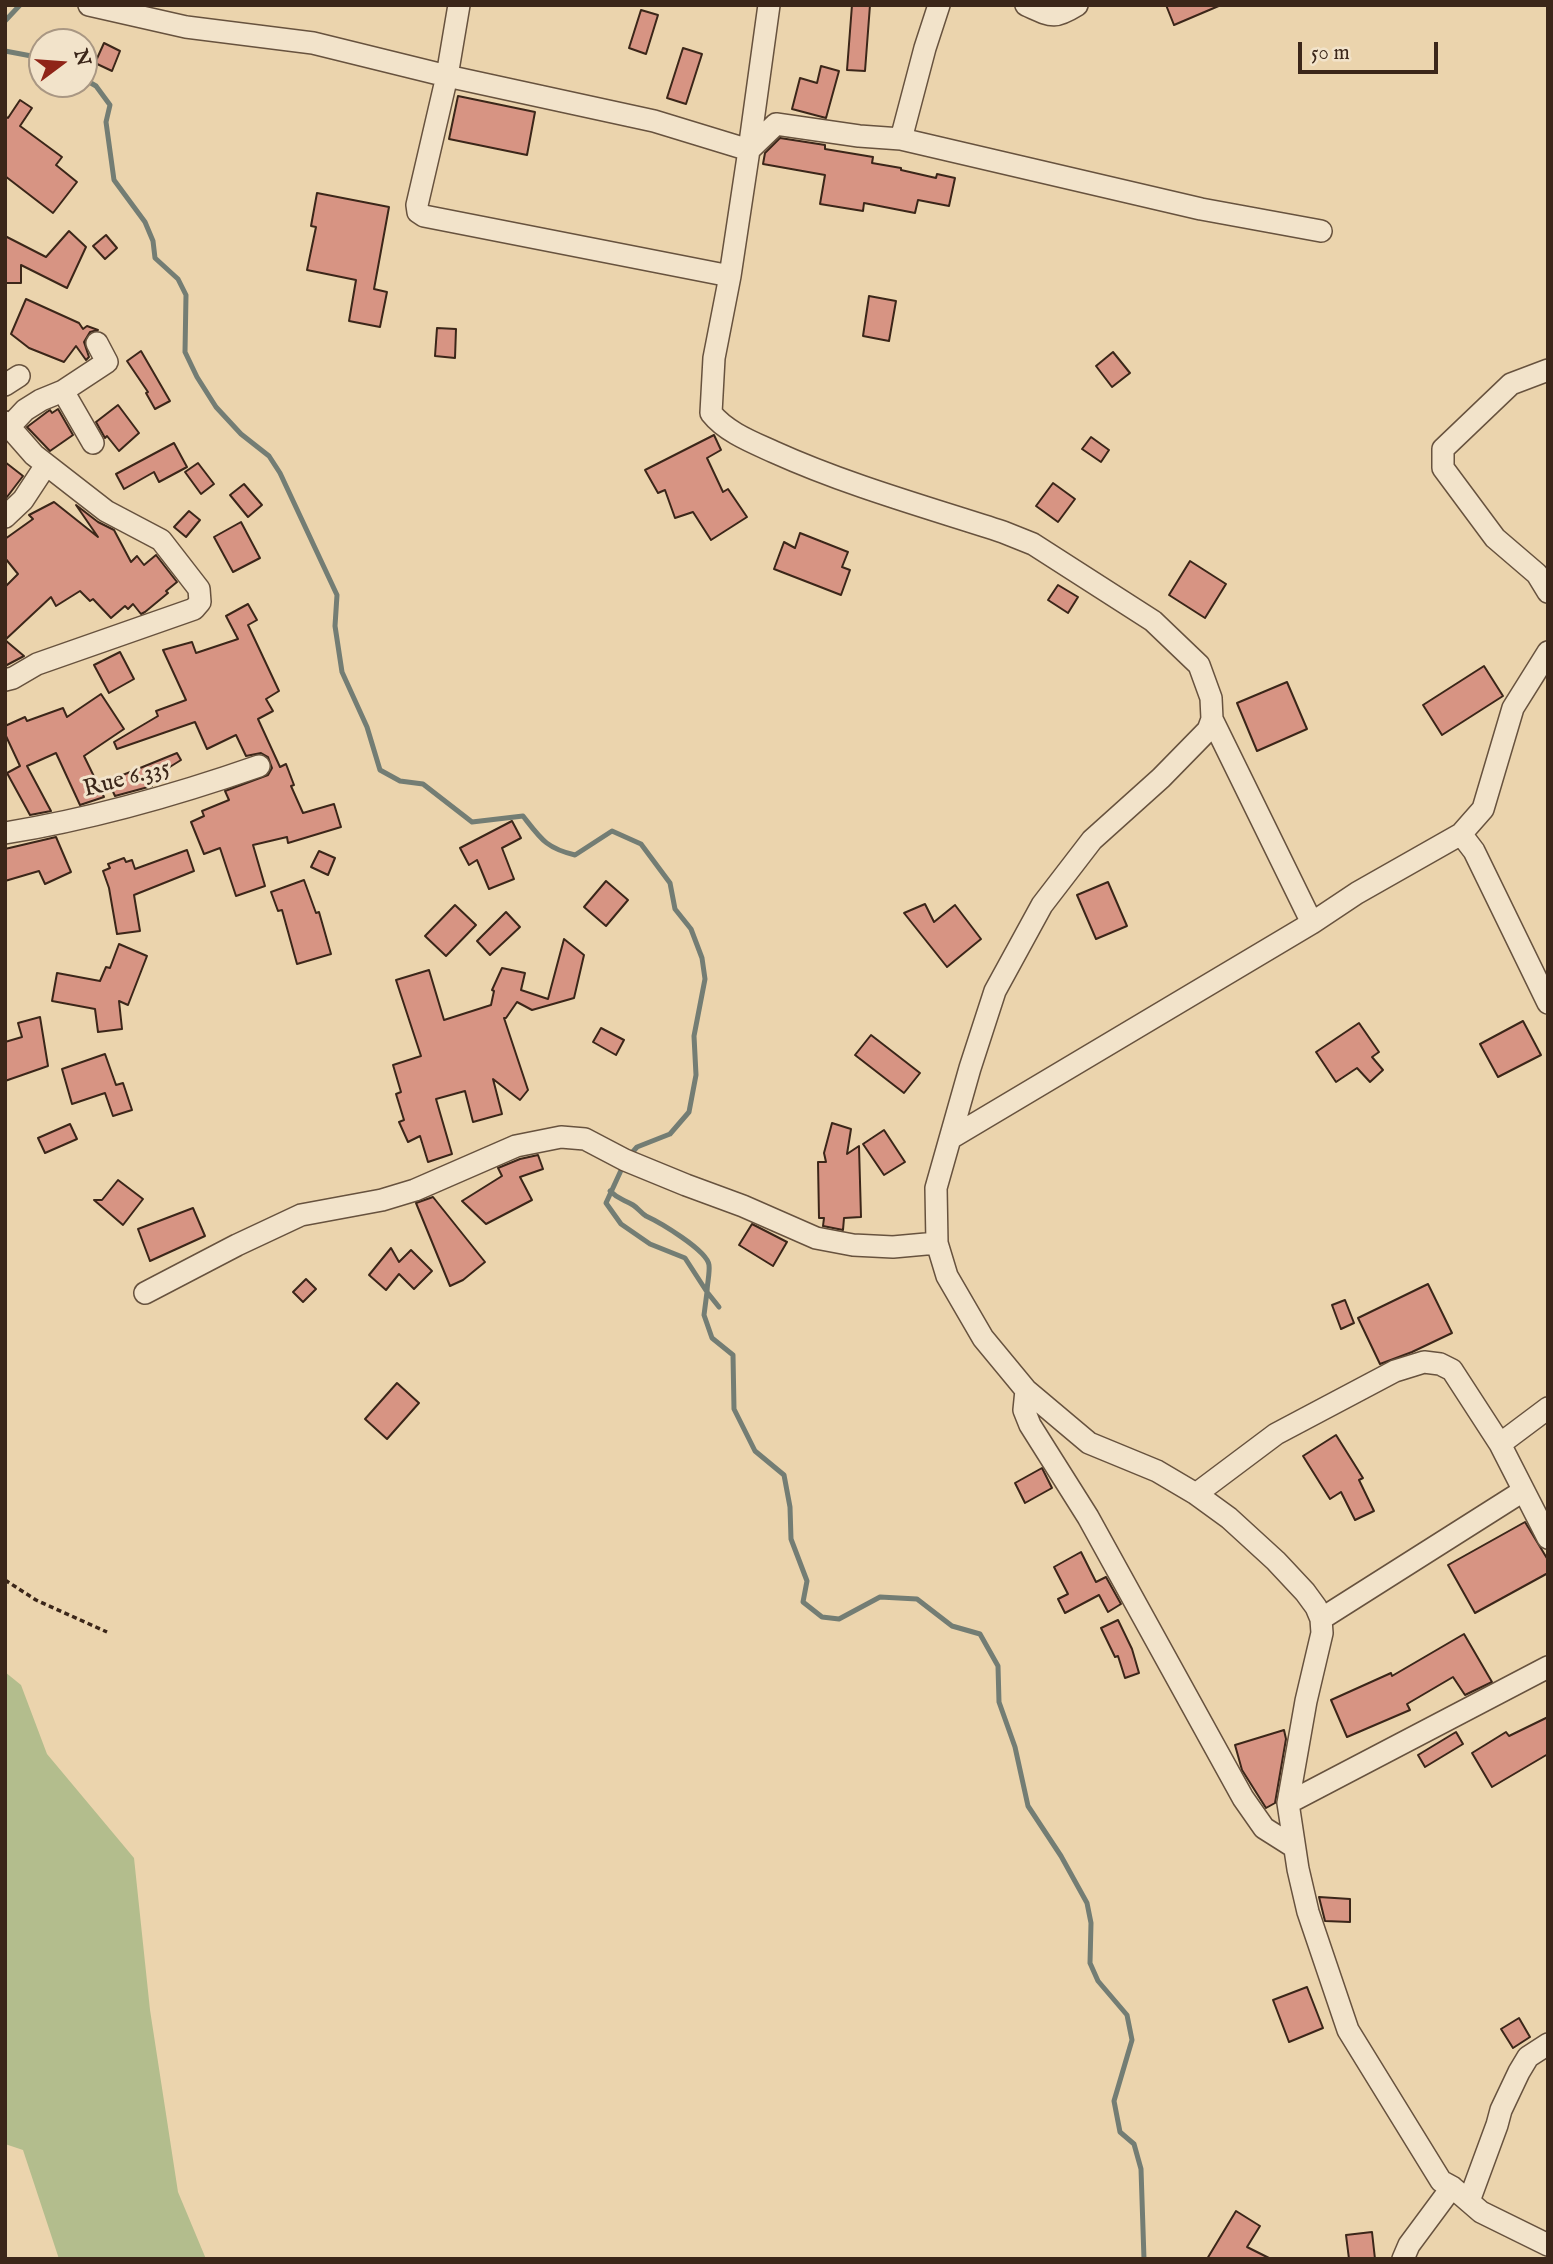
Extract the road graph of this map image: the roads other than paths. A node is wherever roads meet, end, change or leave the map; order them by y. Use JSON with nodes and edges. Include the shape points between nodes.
{"nodes":[{"id":1,"x":89,"y":5,"type":"edge"},
{"id":2,"x":459,"y":5,"type":"edge"},
{"id":3,"x":769,"y":5,"type":"edge"},
{"id":4,"x":939,"y":5,"type":"edge"},
{"id":5,"x":1026,"y":5,"type":"edge"},
{"id":6,"x":1077,"y":5,"type":"edge"},
{"id":7,"x":147,"y":11,"type":"edge"},
{"id":8,"x":447,"y":76,"type":"junction"},
{"id":9,"x":901,"y":139,"type":"junction"},
{"id":10,"x":749,"y":150,"type":"junction"},
{"id":11,"x":1321,"y":231,"type":"dead end"},
{"id":12,"x":730,"y":276,"type":"junction"},
{"id":13,"x":97,"y":343,"type":"dead end"},
{"id":14,"x":1548,"y":370,"type":"edge"},
{"id":15,"x":63,"y":391,"type":"junction"},
{"id":16,"x":8,"y":424,"type":"edge"},
{"id":17,"x":93,"y":443,"type":"dead end"},
{"id":18,"x":47,"y":465,"type":"junction"},
{"id":19,"x":5,"y":517,"type":"edge"},
{"id":20,"x":1548,"y":592,"type":"edge"},
{"id":21,"x":1548,"y":652,"type":"edge"},
{"id":22,"x":5,"y":680,"type":"edge"},
{"id":23,"x":1212,"y":719,"type":"junction"},
{"id":24,"x":259,"y":766,"type":"dead end"},
{"id":25,"x":5,"y":833,"type":"edge"},
{"id":26,"x":1461,"y":834,"type":"junction"},
{"id":27,"x":1312,"y":923,"type":"junction"},
{"id":28,"x":1548,"y":1003,"type":"edge"},
{"id":29,"x":951,"y":1138,"type":"junction"},
{"id":30,"x":937,"y":1243,"type":"junction"},
{"id":31,"x":145,"y":1293,"type":"dead end"},
{"id":32,"x":1026,"y":1390,"type":"junction"},
{"id":33,"x":1548,"y":1408,"type":"edge"},
{"id":34,"x":1500,"y":1444,"type":"junction"},
{"id":35,"x":1524,"y":1492,"type":"junction"},
{"id":36,"x":1196,"y":1494,"type":"junction"},
{"id":37,"x":1548,"y":1538,"type":"edge"},
{"id":38,"x":1321,"y":1619,"type":"junction"},
{"id":39,"x":1548,"y":1667,"type":"edge"},
{"id":40,"x":1288,"y":1803,"type":"junction"},
{"id":41,"x":1294,"y":1847,"type":"junction"},
{"id":42,"x":1548,"y":2044,"type":"edge"},
{"id":43,"x":1452,"y":2187,"type":"junction"},
{"id":44,"x":1469,"y":2201,"type":"junction"},
{"id":45,"x":1548,"y":2245,"type":"edge"},
{"id":46,"x":1403,"y":2259,"type":"edge"}],
"edges":[{"from":1,"to":7,"type":"street"},
{"from":2,"to":8,"type":"street"},
{"from":3,"to":10,"type":"street"},
{"from":4,"to":9,"type":"street"},
{"from":5,"to":6,"type":"street","via":[[1050,16],[1062,15]]},
{"from":7,"to":8,"type":"street","via":[[186,27],[313,43]]},
{"from":8,"to":10,"type":"street","via":[[654,121]]},
{"from":8,"to":12,"type":"street","via":[[418,212]]},
{"from":9,"to":10,"type":"street","via":[[776,124]]},
{"from":9,"to":11,"type":"street","via":[[1201,209]]},
{"from":10,"to":12,"type":"street"},
{"from":12,"to":23,"type":"street","via":[[711,390],[711,413],[718,422],[802,465],[1033,544],[1153,621],[1178,644],[1206,679]]},
{"from":13,"to":15,"type":"street","via":[[107,362]]},
{"from":14,"to":20,"type":"street","via":[[1511,384],[1443,449],[1443,468],[1495,538],[1537,574]]},
{"from":15,"to":16,"type":"street","via":[[41,400]]},
{"from":15,"to":17,"type":"street"},
{"from":16,"to":18,"type":"street"},
{"from":18,"to":19,"type":"street"},
{"from":18,"to":22,"type":"street","via":[[106,511],[161,540],[198,589],[200,602],[194,609],[37,664]]},
{"from":21,"to":26,"type":"street","via":[[1513,708],[1483,809]]},
{"from":23,"to":27,"type":"street"},
{"from":23,"to":29,"type":"street","via":[[1208,730],[1161,778],[1092,840],[1042,905],[995,990]]},
{"from":24,"to":25,"type":"street","name":"Rue 6.335","via":[[64,824]]},
{"from":26,"to":27,"type":"street"},
{"from":26,"to":28,"type":"street","via":[[1474,851]]},
{"from":27,"to":29,"type":"street"},
{"from":29,"to":30,"type":"street","via":[[936,1188]]},
{"from":30,"to":31,"type":"street","via":[[893,1247],[816,1238],[625,1160],[585,1139],[561,1137],[516,1146],[404,1194],[301,1215]]},
{"from":30,"to":32,"type":"street","via":[[947,1276],[983,1338]]},
{"from":32,"to":36,"type":"street","via":[[1089,1443],[1157,1471]]},
{"from":32,"to":41,"type":"street","via":[[1024,1410],[1030,1425],[1088,1517],[1243,1798],[1264,1828]]},
{"from":33,"to":34,"type":"street"},
{"from":34,"to":35,"type":"street"},
{"from":34,"to":36,"type":"street","via":[[1452,1370],[1424,1362],[1395,1371],[1276,1434]]},
{"from":35,"to":37,"type":"street"},
{"from":35,"to":38,"type":"street"},
{"from":36,"to":38,"type":"street","via":[[1276,1561],[1306,1592]]},
{"from":38,"to":40,"type":"street"},
{"from":39,"to":40,"type":"street"},
{"from":40,"to":41,"type":"street"},
{"from":41,"to":43,"type":"street","via":[[1308,1912],[1348,2030],[1427,2161],[1441,2181]]},
{"from":42,"to":44,"type":"street","via":[[1528,2057],[1519,2072]]},
{"from":43,"to":44,"type":"street"},
{"from":43,"to":46,"type":"street"},
{"from":44,"to":45,"type":"street","via":[[1481,2212]]}]}
